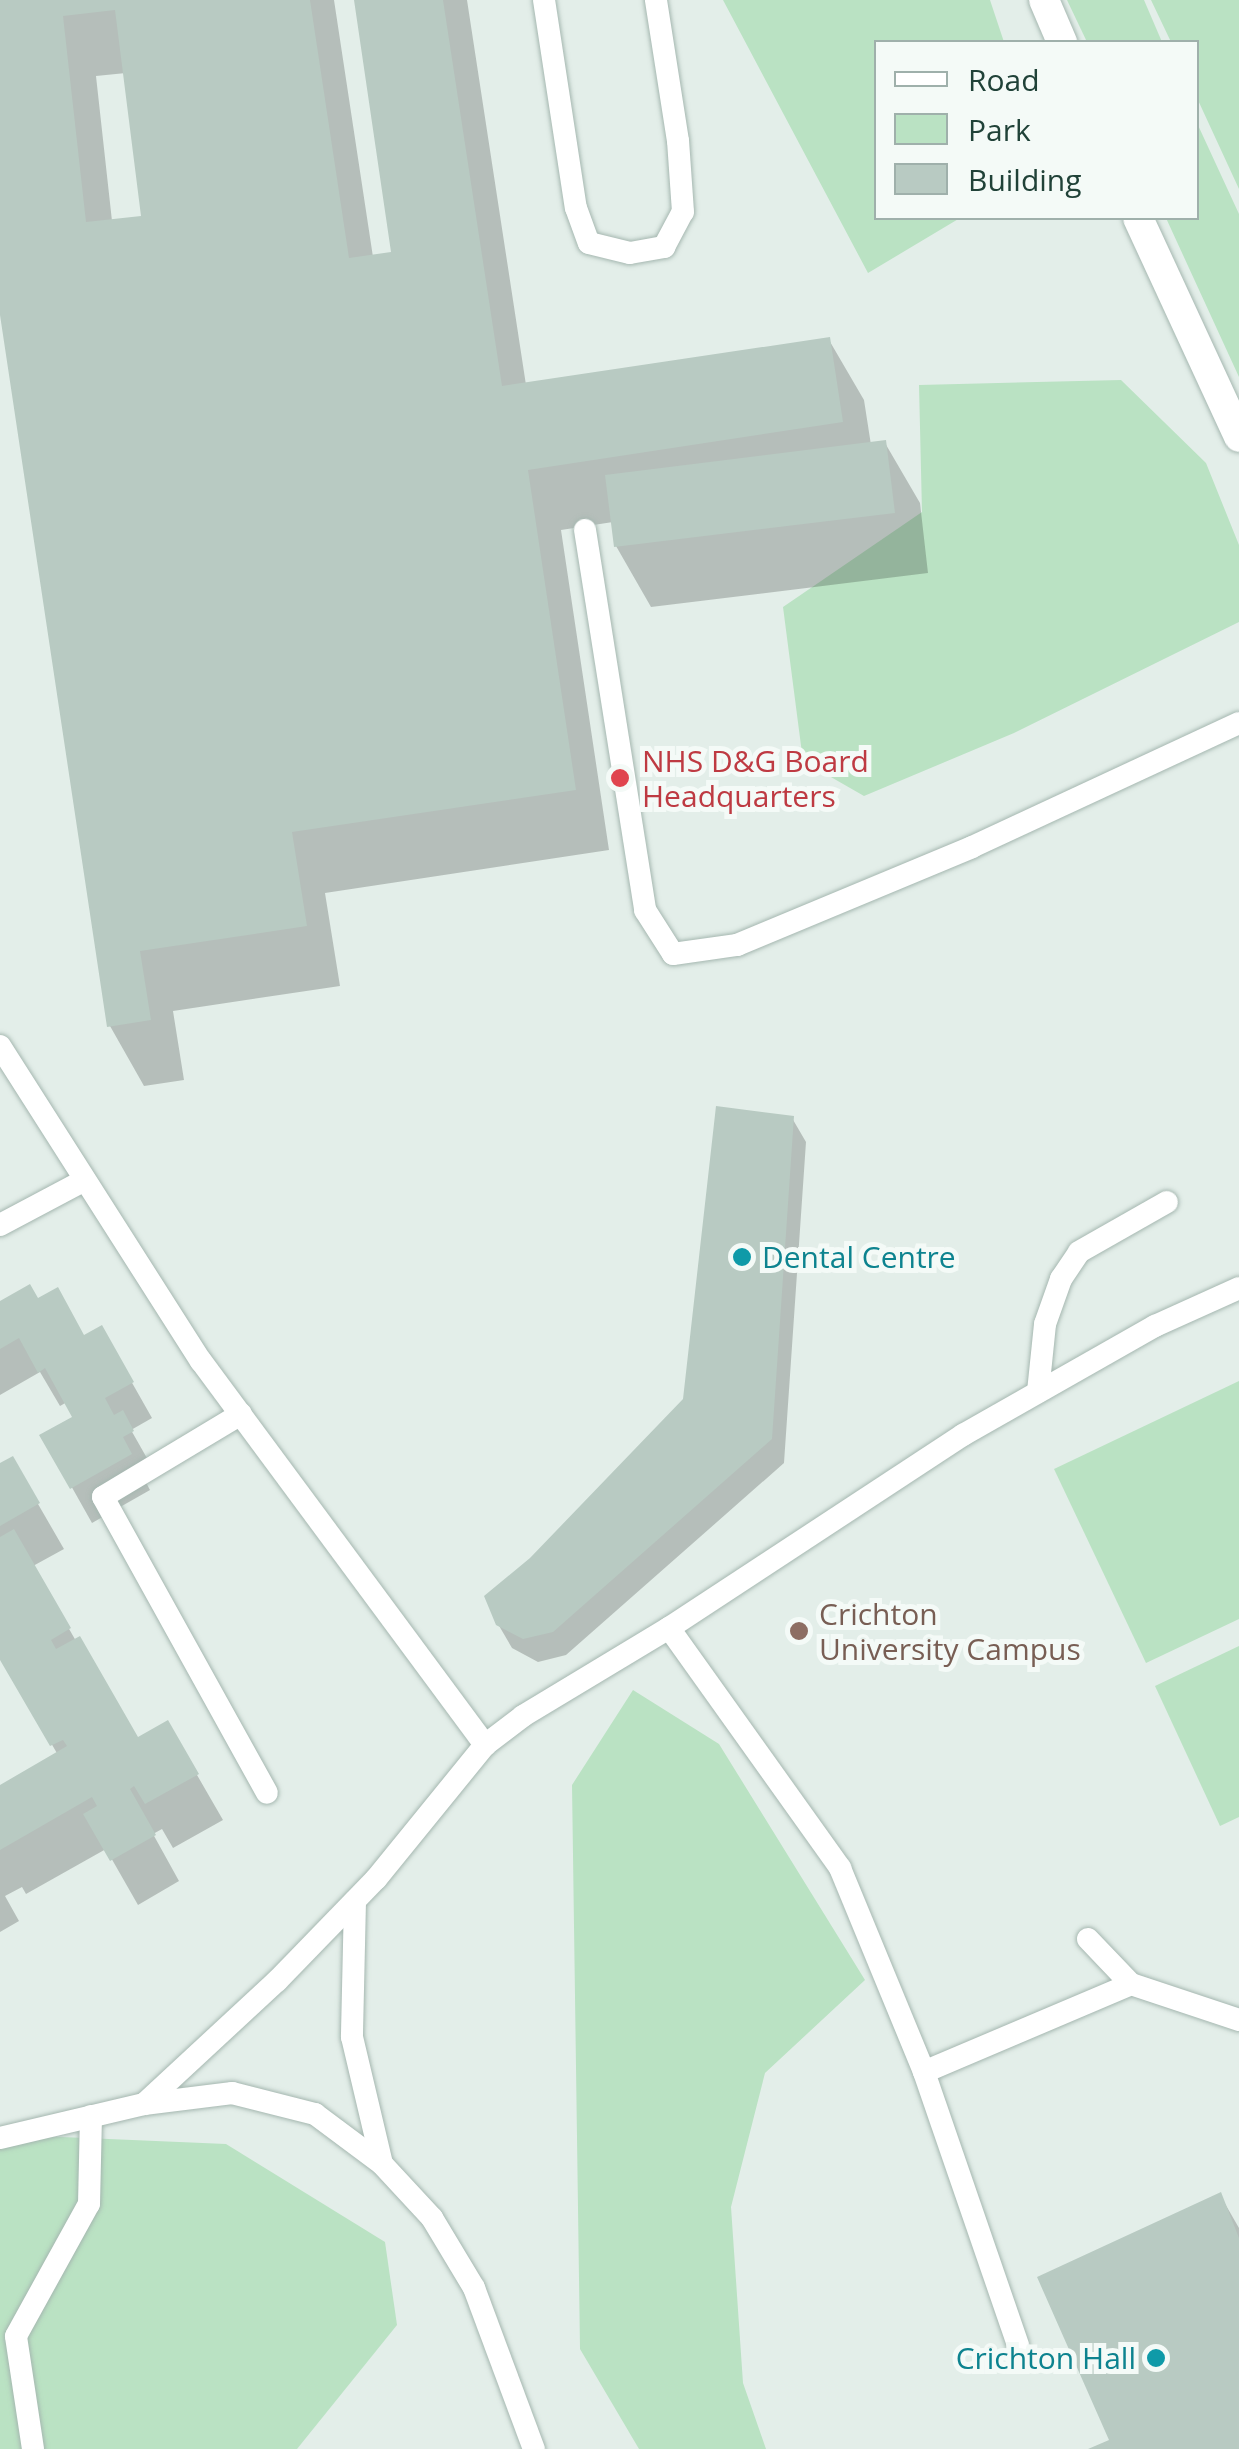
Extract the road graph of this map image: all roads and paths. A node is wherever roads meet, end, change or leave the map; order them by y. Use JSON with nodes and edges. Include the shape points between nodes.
{"nodes":[{"id":1,"x":544,"y":0,"type":"edge"},
{"id":2,"x":656,"y":0,"type":"edge"},
{"id":3,"x":1044,"y":0,"type":"edge"},
{"id":4,"x":1061,"y":40,"type":"edge"},
{"id":5,"x":1139,"y":220,"type":"edge"},
{"id":6,"x":1239,"y":437,"type":"edge"},
{"id":7,"x":585,"y":530,"type":"dead end"},
{"id":8,"x":1239,"y":723,"type":"edge"},
{"id":9,"x":0,"y":1046,"type":"edge"},
{"id":10,"x":85,"y":1180,"type":"junction"},
{"id":11,"x":1166,"y":1202,"type":"dead end"},
{"id":12,"x":0,"y":1225,"type":"edge"},
{"id":13,"x":1239,"y":1288,"type":"edge"},
{"id":14,"x":1038,"y":1392,"type":"junction"},
{"id":15,"x":240,"y":1414,"type":"junction"},
{"id":16,"x":668,"y":1628,"type":"junction"},
{"id":17,"x":485,"y":1745,"type":"junction"},
{"id":18,"x":267,"y":1793,"type":"dead end"},
{"id":19,"x":355,"y":1901,"type":"junction"},
{"id":20,"x":1088,"y":1939,"type":"dead end"},
{"id":21,"x":1130,"y":1984,"type":"junction"},
{"id":22,"x":1239,"y":2020,"type":"edge"},
{"id":23,"x":924,"y":2072,"type":"junction"},
{"id":24,"x":144,"y":2104,"type":"junction"},
{"id":25,"x":91,"y":2116,"type":"junction"},
{"id":26,"x":0,"y":2138,"type":"edge"},
{"id":27,"x":382,"y":2164,"type":"junction"},
{"id":28,"x":1018,"y":2345,"type":"dead end"},
{"id":29,"x":34,"y":2449,"type":"edge"},
{"id":30,"x":534,"y":2449,"type":"edge"}],
"edges":[{"from":1,"to":2,"type":"lane","via":[[576,208],[589,244],[630,254],[664,247],[683,212]]},
{"from":3,"to":4,"type":"street"},
{"from":5,"to":6,"type":"street"},
{"from":7,"to":8,"type":"lane","via":[[645,910],[673,954],[737,945],[972,847]]},
{"from":9,"to":10,"type":"lane"},
{"from":10,"to":12,"type":"lane"},
{"from":10,"to":15,"type":"lane"},
{"from":11,"to":14,"type":"lane","via":[[1080,1252],[1061,1280],[1044,1324]]},
{"from":13,"to":14,"type":"lane"},
{"from":14,"to":16,"type":"lane"},
{"from":15,"to":17,"type":"lane"},
{"from":15,"to":18,"type":"lane","via":[[103,1498]]},
{"from":16,"to":17,"type":"lane"},
{"from":16,"to":23,"type":"lane","via":[[840,1868]]},
{"from":17,"to":19,"type":"lane"},
{"from":19,"to":24,"type":"lane"},
{"from":19,"to":27,"type":"lane","via":[[352,2037]]},
{"from":20,"to":21,"type":"lane"},
{"from":21,"to":22,"type":"lane"},
{"from":21,"to":23,"type":"lane"},
{"from":23,"to":28,"type":"lane"},
{"from":24,"to":25,"type":"lane"},
{"from":24,"to":27,"type":"lane","via":[[232,2093],[314,2114]]},
{"from":25,"to":26,"type":"lane"},
{"from":25,"to":29,"type":"lane","via":[[89,2204],[16,2336]]},
{"from":27,"to":30,"type":"lane","via":[[432,2218],[474,2288]]}]}
